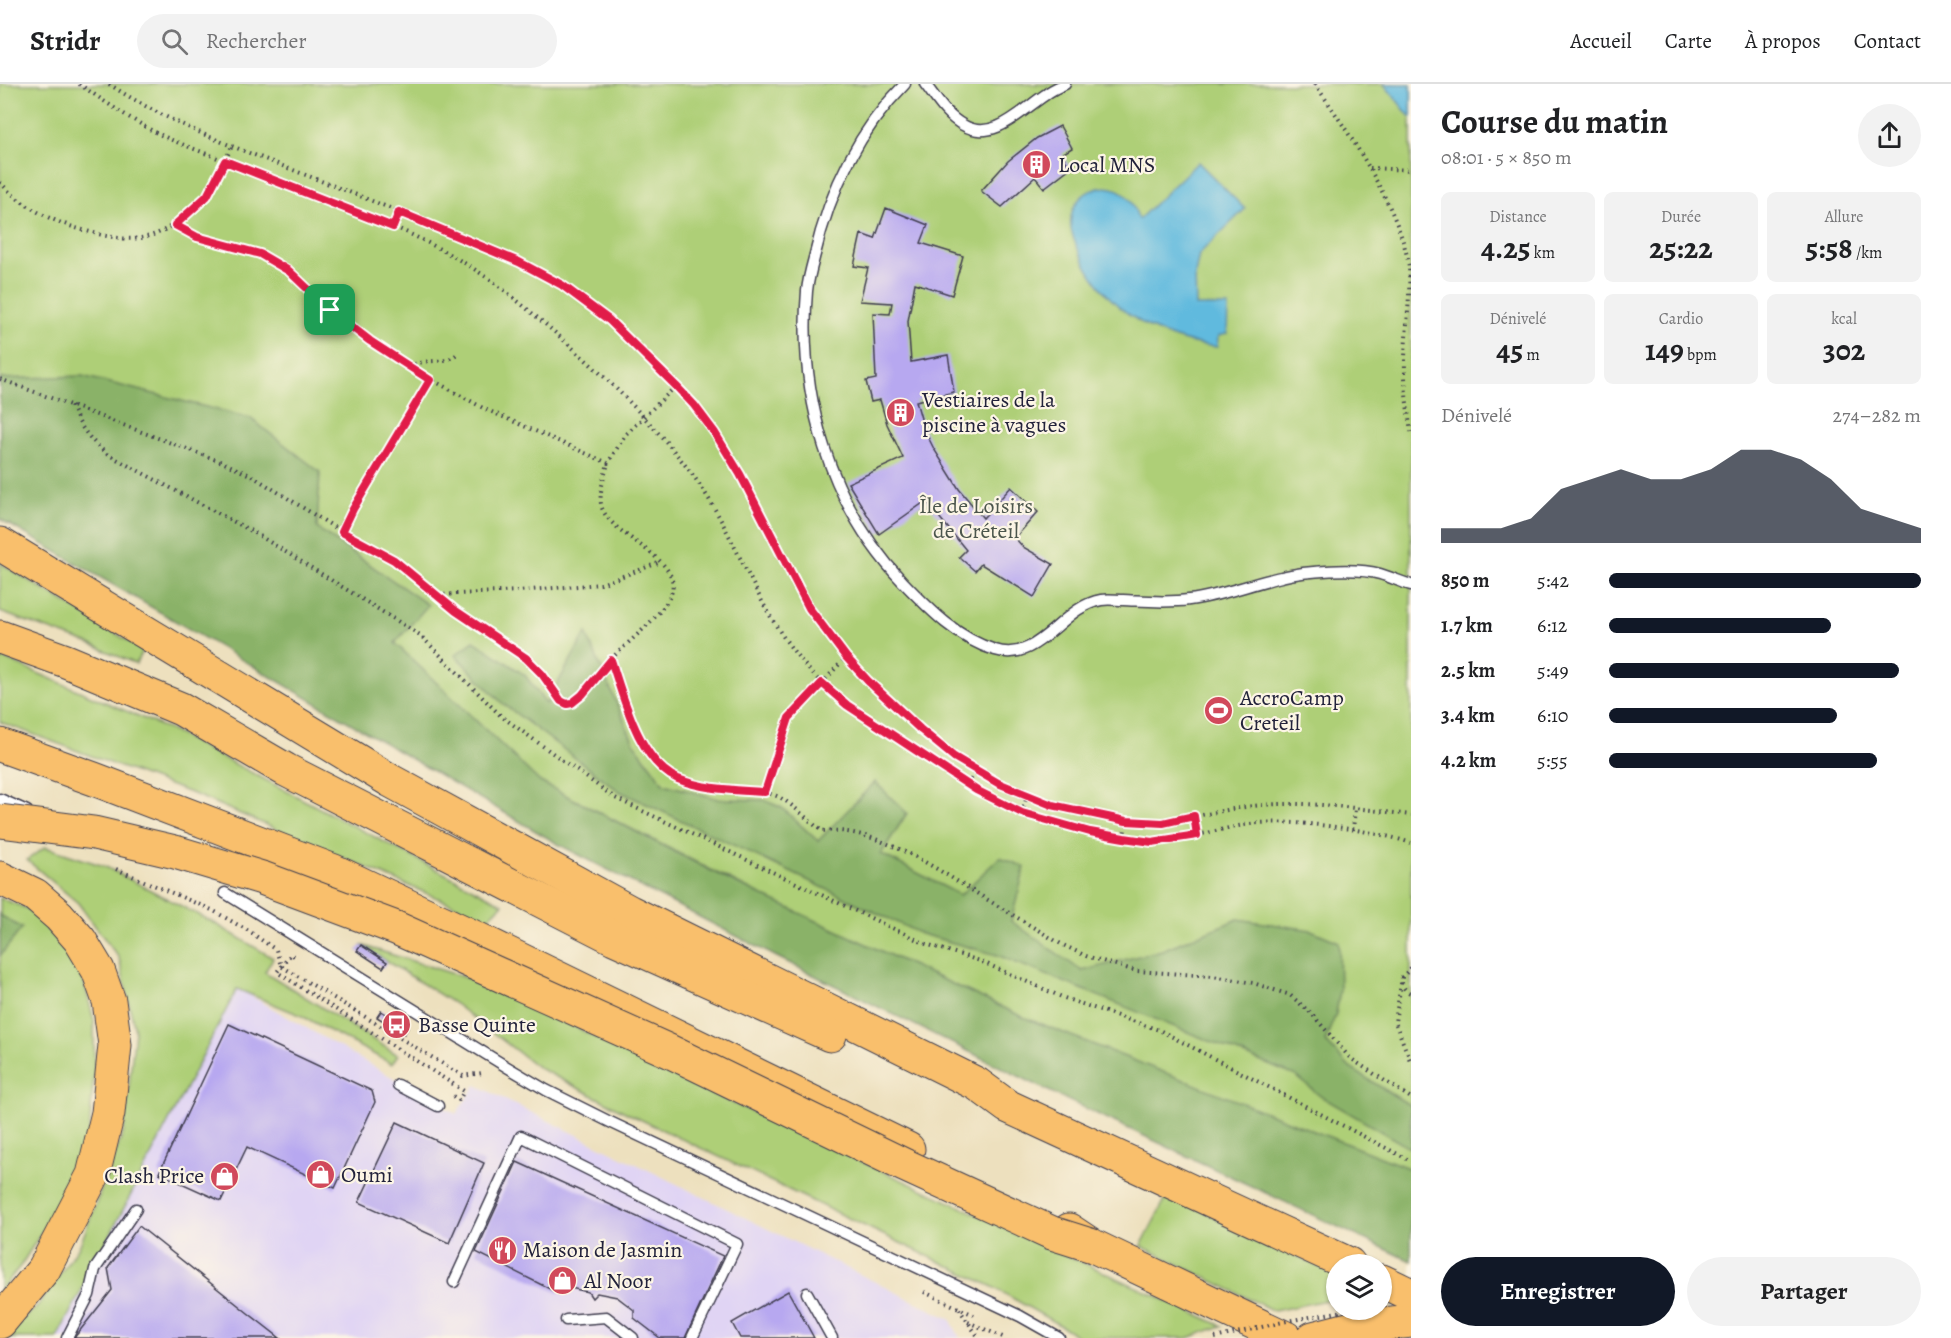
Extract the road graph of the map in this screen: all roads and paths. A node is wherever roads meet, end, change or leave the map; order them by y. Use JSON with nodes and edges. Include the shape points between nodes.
{"nodes":[{"id":1,"x":79,"y":84,"type":"edge"},
{"id":2,"x":109,"y":84,"type":"edge"},
{"id":3,"x":905,"y":84,"type":"edge"},
{"id":4,"x":925,"y":84,"type":"edge"},
{"id":5,"x":1065,"y":84,"type":"edge"},
{"id":6,"x":1315,"y":84,"type":"edge"},
{"id":7,"x":232,"y":146,"type":"junction"},
{"id":8,"x":225,"y":161,"type":"junction"},
{"id":9,"x":1369,"y":168,"type":"junction"},
{"id":10,"x":1411,"y":170,"type":"edge"},
{"id":11,"x":0,"y":182,"type":"edge"},
{"id":12,"x":399,"y":212,"type":"junction"},
{"id":13,"x":175,"y":225,"type":"junction"},
{"id":14,"x":393,"y":227,"type":"junction"},
{"id":15,"x":459,"y":352,"type":"dead end"},
{"id":16,"x":409,"y":367,"type":"junction"},
{"id":17,"x":0,"y":379,"type":"edge"},
{"id":18,"x":430,"y":380,"type":"junction"},
{"id":19,"x":676,"y":386,"type":"junction"},
{"id":20,"x":71,"y":406,"type":"junction"},
{"id":21,"x":644,"y":417,"type":"junction"},
{"id":22,"x":1411,"y":432,"type":"edge"},
{"id":23,"x":608,"y":463,"type":"junction"},
{"id":24,"x":342,"y":532,"type":"junction"},
{"id":25,"x":0,"y":544,"type":"edge"},
{"id":26,"x":661,"y":562,"type":"junction"},
{"id":27,"x":1411,"y":585,"type":"edge"},
{"id":28,"x":437,"y":595,"type":"junction"},
{"id":29,"x":0,"y":637,"type":"edge"},
{"id":30,"x":846,"y":657,"type":"junction"},
{"id":31,"x":611,"y":660,"type":"junction"},
{"id":32,"x":822,"y":683,"type":"junction"},
{"id":33,"x":0,"y":746,"type":"edge"},
{"id":34,"x":976,"y":770,"type":"junction"},
{"id":35,"x":968,"y":785,"type":"junction"},
{"id":36,"x":765,"y":792,"type":"junction"},
{"id":37,"x":1027,"y":796,"type":"junction"},
{"id":38,"x":0,"y":799,"type":"edge"},
{"id":39,"x":1355,"y":809,"type":"junction"},
{"id":40,"x":1022,"y":813,"type":"junction"},
{"id":41,"x":1411,"y":815,"type":"edge"},
{"id":42,"x":14,"y":816,"type":"edge"},
{"id":43,"x":1194,"y":816,"type":"junction"},
{"id":44,"x":1126,"y":821,"type":"junction"},
{"id":45,"x":1353,"y":830,"type":"junction"},
{"id":46,"x":1197,"y":835,"type":"junction"},
{"id":47,"x":1124,"y":838,"type":"junction"},
{"id":48,"x":1411,"y":843,"type":"edge"},
{"id":49,"x":112,"y":867,"type":"dead end"},
{"id":50,"x":0,"y":878,"type":"edge"},
{"id":51,"x":225,"y":893,"type":"dead end"},
{"id":52,"x":291,"y":954,"type":"dead end"},
{"id":53,"x":281,"y":966,"type":"junction"},
{"id":54,"x":1411,"y":968,"type":"edge"},
{"id":55,"x":1402,"y":977,"type":"junction"},
{"id":56,"x":1411,"y":993,"type":"edge"},
{"id":57,"x":1411,"y":1063,"type":"edge"},
{"id":58,"x":482,"y":1073,"type":"dead end"},
{"id":59,"x":398,"y":1085,"type":"dead end"},
{"id":60,"x":442,"y":1090,"type":"dead end"},
{"id":61,"x":1411,"y":1098,"type":"edge"},
{"id":62,"x":438,"y":1106,"type":"dead end"},
{"id":63,"x":1007,"y":1106,"type":"junction"},
{"id":64,"x":1411,"y":1161,"type":"edge"},
{"id":65,"x":136,"y":1209,"type":"dead end"},
{"id":66,"x":1093,"y":1246,"type":"junction"},
{"id":67,"x":1327,"y":1254,"type":"edge"},
{"id":68,"x":454,"y":1282,"type":"dead end"},
{"id":69,"x":1392,"y":1286,"type":"edge"},
{"id":70,"x":807,"y":1293,"type":"dead end"},
{"id":71,"x":1411,"y":1295,"type":"edge"},
{"id":72,"x":958,"y":1308,"type":"dead end"},
{"id":73,"x":1326,"y":1314,"type":"edge"},
{"id":74,"x":566,"y":1320,"type":"dead end"},
{"id":75,"x":1411,"y":1321,"type":"edge"},
{"id":76,"x":0,"y":1322,"type":"edge"},
{"id":77,"x":968,"y":1322,"type":"junction"},
{"id":78,"x":67,"y":1338,"type":"edge"},
{"id":79,"x":633,"y":1338,"type":"edge"},
{"id":80,"x":692,"y":1338,"type":"edge"},
{"id":81,"x":832,"y":1338,"type":"edge"},
{"id":82,"x":979,"y":1338,"type":"edge"},
{"id":83,"x":1005,"y":1338,"type":"edge"},
{"id":84,"x":1059,"y":1338,"type":"edge"},
{"id":85,"x":1215,"y":1338,"type":"edge"},
{"id":86,"x":1286,"y":1338,"type":"edge"},
{"id":87,"x":1313,"y":1338,"type":"edge"}],
"edges":[{"from":1,"to":8,"type":"path","via":[[158,133]]},
{"from":2,"to":7,"type":"path","via":[[155,112]]},
{"from":3,"to":27,"type":"lane","via":[[863,135],[839,178],[818,240],[807,289],[806,346],[814,415],[831,470],[858,525],[924,604],[967,639],[999,652],[1021,652],[1078,608],[1101,600],[1191,600],[1283,576],[1330,571],[1378,573]]},
{"from":4,"to":5,"type":"lane","via":[[946,112],[963,126],[979,131],[1002,126]]},
{"from":6,"to":9,"type":"path"},
{"from":7,"to":8,"type":"path"},
{"from":7,"to":12,"type":"path"},
{"from":8,"to":13,"type":"path","via":[[207,196]]},
{"from":8,"to":14,"type":"path"},
{"from":9,"to":10,"type":"path"},
{"from":9,"to":22,"type":"path","via":[[1406,246],[1411,290],[1405,372]]},
{"from":11,"to":13,"type":"path","via":[[49,218],[94,234],[141,239]]},
{"from":12,"to":14,"type":"path"},
{"from":12,"to":19,"type":"path","via":[[519,262],[562,285],[609,320]]},
{"from":13,"to":16,"type":"path","via":[[197,237],[260,254],[289,271],[330,310]]},
{"from":14,"to":21,"type":"path","via":[[448,253],[505,291],[575,350]]},
{"from":15,"to":16,"type":"path","via":[[448,359],[423,360]]},
{"from":16,"to":18,"type":"path"},
{"from":17,"to":20,"type":"path"},
{"from":18,"to":23,"type":"path"},
{"from":18,"to":24,"type":"path"},
{"from":19,"to":21,"type":"path"},
{"from":19,"to":30,"type":"path","via":[[715,433],[809,608]]},
{"from":20,"to":24,"type":"path","via":[[222,462],[252,476]]},
{"from":20,"to":64,"type":"path","via":[[86,435],[107,454],[255,533],[420,635],[501,716],[615,798],[926,944],[1159,1030]]},
{"from":21,"to":23,"type":"path","via":[[625,435]]},
{"from":21,"to":32,"type":"path","via":[[713,505],[772,620]]},
{"from":23,"to":26,"type":"path","via":[[601,504],[605,514]]},
{"from":24,"to":28,"type":"path","via":[[394,560]]},
{"from":25,"to":63,"type":"main road","via":[[391,781],[630,912],[977,1084]]},
{"from":26,"to":28,"type":"path","via":[[601,584]]},
{"from":26,"to":31,"type":"path","via":[[672,582],[672,592]]},
{"from":28,"to":31,"type":"path","via":[[477,627],[526,658],[542,674],[555,696],[567,704],[582,695]]},
{"from":29,"to":63,"type":"main road","via":[[181,709],[286,770],[614,938],[969,1097]]},
{"from":30,"to":32,"type":"path"},
{"from":30,"to":34,"type":"path","via":[[920,729]]},
{"from":31,"to":36,"type":"path","via":[[641,740],[667,773],[715,789]]},
{"from":32,"to":35,"type":"path","via":[[847,705]]},
{"from":32,"to":36,"type":"path","via":[[789,718]]},
{"from":33,"to":66,"type":"main road","bridge":true,"via":[[334,871],[1058,1223]]},
{"from":34,"to":35,"type":"path"},
{"from":34,"to":37,"type":"path"},
{"from":35,"to":40,"type":"path"},
{"from":36,"to":61,"type":"path","via":[[779,797],[822,831],[855,833],[912,855],[1086,956],[1136,971],[1214,976],[1290,995],[1350,1058]]},
{"from":37,"to":40,"type":"path"},
{"from":37,"to":44,"type":"path"},
{"from":38,"to":42,"type":"lane"},
{"from":39,"to":41,"type":"path"},
{"from":39,"to":43,"type":"path","via":[[1286,804]]},
{"from":39,"to":45,"type":"path"},
{"from":40,"to":47,"type":"path"},
{"from":42,"to":66,"type":"main road","bridge":true,"via":[[175,852],[262,878],[396,928],[669,1051],[1052,1233]]},
{"from":43,"to":44,"type":"path","via":[[1163,823]]},
{"from":43,"to":46,"type":"path"},
{"from":44,"to":47,"type":"path"},
{"from":45,"to":46,"type":"path","via":[[1255,824]]},
{"from":45,"to":48,"type":"path"},
{"from":46,"to":47,"type":"path","via":[[1152,842]]},
{"from":49,"to":53,"type":"path","via":[[212,910],[276,950]]},
{"from":50,"to":76,"type":"main road","via":[[34,895],[59,915],[80,940],[98,970],[109,1001],[114,1045],[108,1113],[93,1175],[44,1269]]},
{"from":51,"to":84,"type":"lane","via":[[546,1090]]},
{"from":52,"to":53,"type":"path"},
{"from":53,"to":58,"type":"path","via":[[463,1076]]},
{"from":53,"to":60,"type":"path","via":[[277,972],[464,1091],[459,1100]]},
{"from":54,"to":55,"type":"path"},
{"from":55,"to":56,"type":"path","via":[[1403,988]]},
{"from":55,"to":57,"type":"path","via":[[1395,1022]]},
{"from":59,"to":62,"type":"lane"},
{"from":63,"to":67,"type":"main road"},
{"from":65,"to":78,"type":"lane","via":[[95,1269],[89,1295]]},
{"from":66,"to":86,"type":"main road"},
{"from":68,"to":80,"type":"lane","via":[[521,1136],[737,1244]]},
{"from":69,"to":71,"type":"main road"},
{"from":70,"to":81,"type":"lane"},
{"from":72,"to":77,"type":"path"},
{"from":73,"to":85,"type":"path","bridge":true},
{"from":74,"to":79,"type":"lane","via":[[606,1317]]},
{"from":75,"to":87,"type":"main road","via":[[1356,1327]]},
{"from":77,"to":82,"type":"path"},
{"from":77,"to":83,"type":"path"}]}
